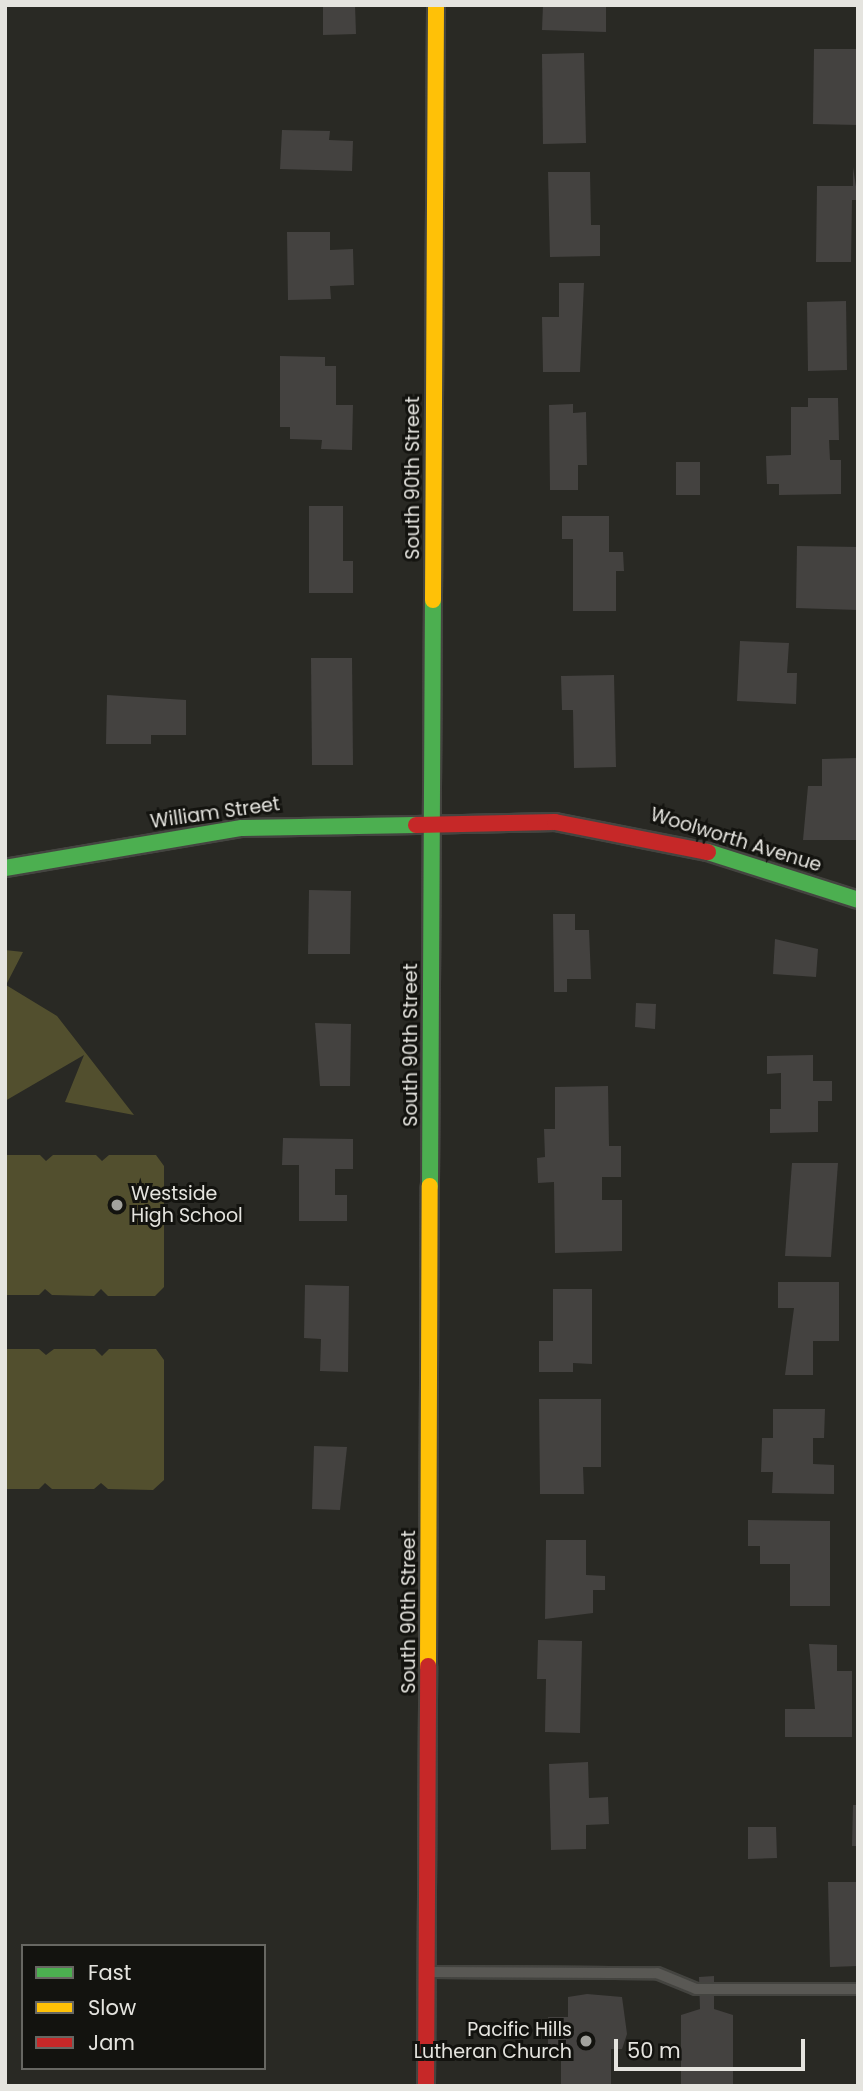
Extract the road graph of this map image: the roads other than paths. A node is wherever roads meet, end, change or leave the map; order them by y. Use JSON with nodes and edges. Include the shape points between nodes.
{"nodes":[{"id":1,"x":436,"y":5,"type":"edge"},
{"id":2,"x":432,"y":821,"type":"junction"},
{"id":3,"x":5,"y":868,"type":"edge"},
{"id":4,"x":858,"y":900,"type":"edge"},
{"id":5,"x":427,"y":1972,"type":"junction"},
{"id":6,"x":858,"y":1989,"type":"edge"},
{"id":7,"x":426,"y":2086,"type":"edge"}],
"edges":[{"from":1,"to":2,"type":"main road","name":"South 90th Street"},
{"from":2,"to":3,"type":"main road","name":"William Street","via":[[242,828]]},
{"from":2,"to":4,"type":"main road","name":"Woolworth Avenue","via":[[555,822],[635,832]]},
{"from":2,"to":5,"type":"main road","name":"South 90th Street"},
{"from":5,"to":6,"type":"lane","via":[[657,1973],[696,1989]]},
{"from":5,"to":7,"type":"main road","name":"South 90th Street"}]}
